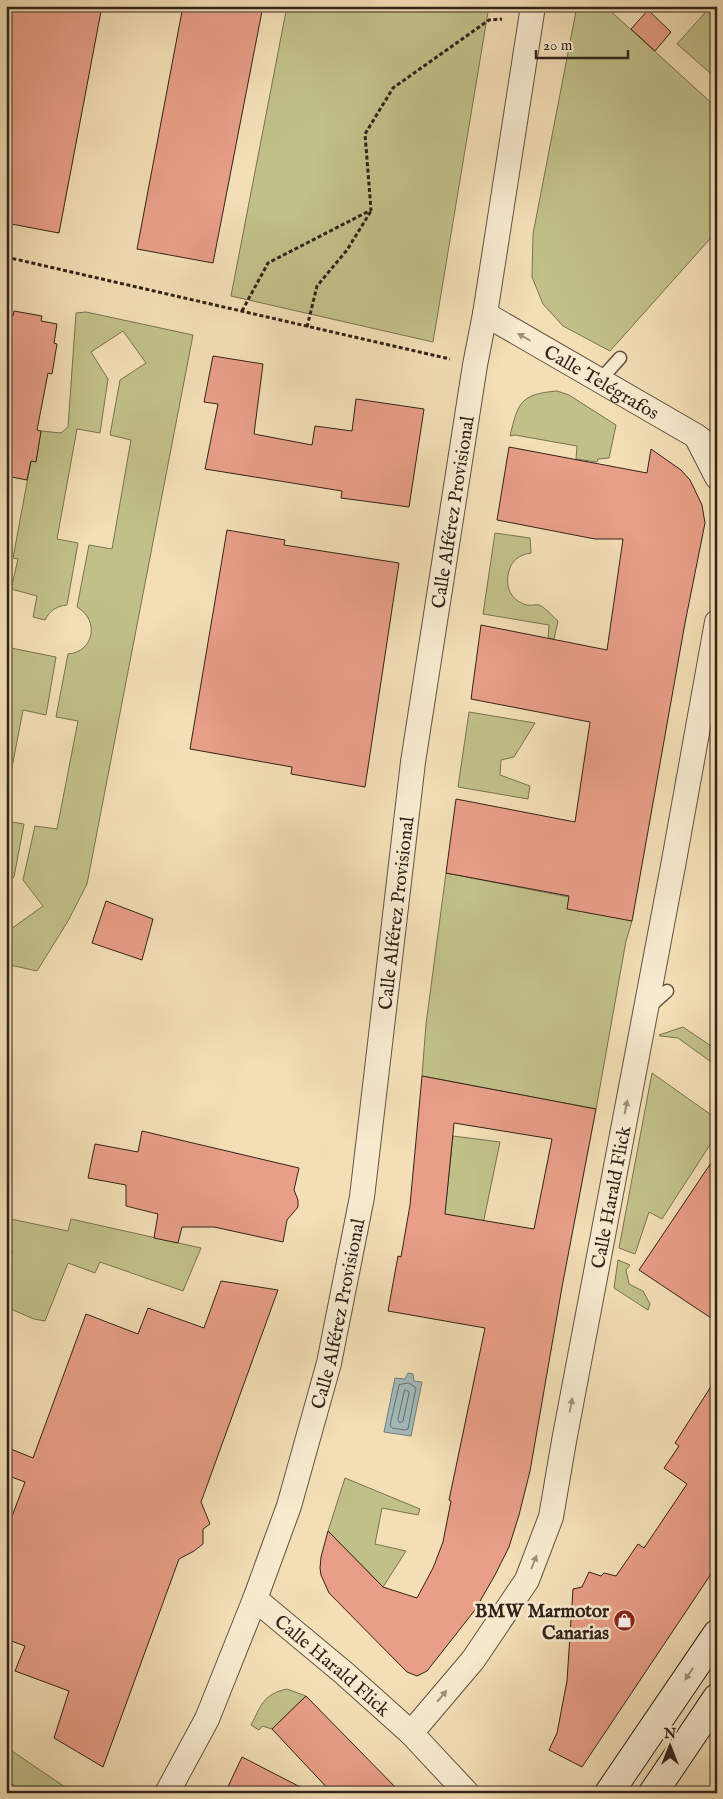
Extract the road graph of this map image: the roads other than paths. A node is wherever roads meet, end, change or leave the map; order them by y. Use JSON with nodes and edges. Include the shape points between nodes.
{"nodes":[{"id":1,"x":532,"y":11,"type":"edge"},
{"id":2,"x":486,"y":314,"type":"junction"},
{"id":3,"x":620,"y":358,"type":"dead end"},
{"id":4,"x":600,"y":380,"type":"junction"},
{"id":5,"x":696,"y":436,"type":"junction"},
{"id":6,"x":717,"y":451,"type":"edge"},
{"id":7,"x":717,"y":476,"type":"edge"},
{"id":8,"x":717,"y":622,"type":"edge"},
{"id":9,"x":667,"y":991,"type":"dead end"},
{"id":10,"x":644,"y":1011,"type":"junction"},
{"id":11,"x":255,"y":1599,"type":"junction"},
{"id":12,"x":717,"y":1634,"type":"edge"},
{"id":13,"x":717,"y":1698,"type":"edge"},
{"id":14,"x":411,"y":1733,"type":"junction"},
{"id":15,"x":167,"y":1793,"type":"edge"},
{"id":16,"x":467,"y":1793,"type":"edge"},
{"id":17,"x":609,"y":1793,"type":"edge"},
{"id":18,"x":653,"y":1793,"type":"edge"}],
"edges":[{"from":1,"to":2,"type":"street","name":"Calle Alférez Provisional"},
{"from":4,"to":2,"type":"street","name":"Calle Telégrafos","one_way":true},
{"from":2,"to":11,"type":"street","name":"Calle Alférez Provisional","via":[[475,365],[413,762],[362,1197],[329,1363],[289,1506]]},
{"from":3,"to":4,"type":"lane"},
{"from":4,"to":5,"type":"street","name":"Calle Telégrafos"},
{"from":5,"to":6,"type":"street","name":"Calle Telégrafos"},
{"from":5,"to":7,"type":"street"},
{"from":8,"to":10,"type":"street","name":"Calle Harald Flick","via":[[708,698]]},
{"from":9,"to":10,"type":"lane"},
{"from":14,"to":10,"type":"street","name":"Calle Harald Flick","one_way":true,"via":[[473,1660],[527,1580],[551,1517]]},
{"from":11,"to":14,"type":"street","name":"Calle Harald Flick"},
{"from":11,"to":15,"type":"street","name":"Calle Alférez Provisional","via":[[207,1719]]},
{"from":12,"to":17,"type":"street","one_way":true},
{"from":13,"to":18,"type":"street"},
{"from":14,"to":16,"type":"street","name":"Calle Harald Flick"}]}
